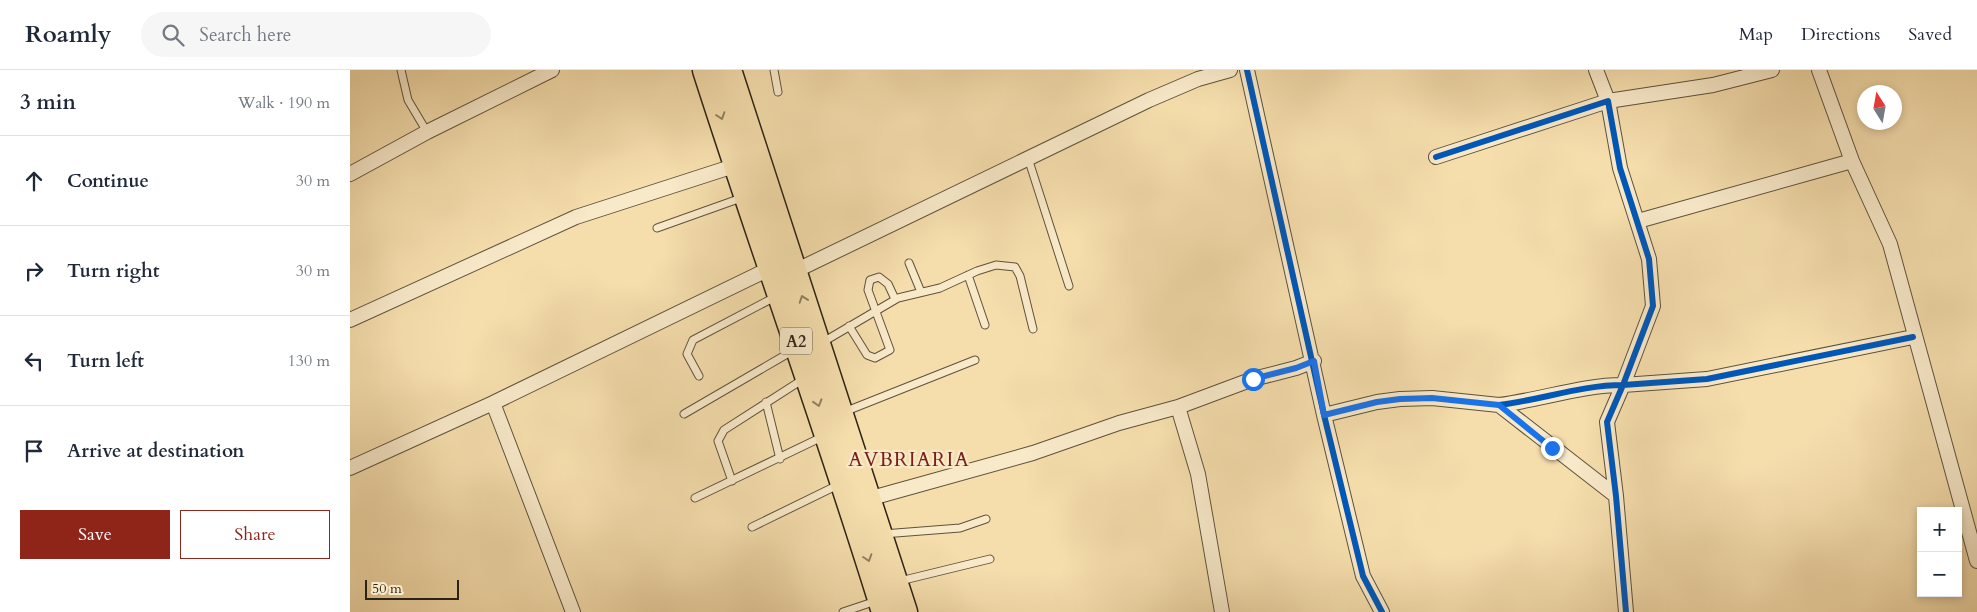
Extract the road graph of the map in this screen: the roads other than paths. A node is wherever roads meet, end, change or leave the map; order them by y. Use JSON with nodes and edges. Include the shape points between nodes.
{"nodes":[{"id":1,"x":401,"y":70,"type":"edge"},
{"id":2,"x":552,"y":70,"type":"edge"},
{"id":3,"x":706,"y":70,"type":"edge"},
{"id":4,"x":728,"y":70,"type":"edge"},
{"id":5,"x":774,"y":70,"type":"edge"},
{"id":6,"x":1230,"y":70,"type":"edge"},
{"id":7,"x":1247,"y":70,"type":"edge"},
{"id":8,"x":1596,"y":70,"type":"edge"},
{"id":9,"x":1772,"y":70,"type":"edge"},
{"id":10,"x":1819,"y":70,"type":"edge"},
{"id":11,"x":778,"y":92,"type":"dead end"},
{"id":12,"x":1608,"y":101,"type":"junction"},
{"id":13,"x":427,"y":132,"type":"junction"},
{"id":14,"x":1436,"y":157,"type":"dead end"},
{"id":15,"x":1028,"y":158,"type":"junction"},
{"id":16,"x":1852,"y":161,"type":"junction"},
{"id":17,"x":737,"y":165,"type":"junction"},
{"id":18,"x":350,"y":174,"type":"edge"},
{"id":19,"x":746,"y":196,"type":"junction"},
{"id":20,"x":1638,"y":221,"type":"junction"},
{"id":21,"x":657,"y":228,"type":"dead end"},
{"id":22,"x":909,"y":263,"type":"dead end"},
{"id":23,"x":782,"y":270,"type":"junction"},
{"id":24,"x":968,"y":275,"type":"junction"},
{"id":25,"x":1069,"y":286,"type":"dead end"},
{"id":26,"x":921,"y":292,"type":"junction"},
{"id":27,"x":780,"y":294,"type":"junction"},
{"id":28,"x":895,"y":299,"type":"junction"},
{"id":29,"x":875,"y":310,"type":"junction"},
{"id":30,"x":350,"y":320,"type":"edge"},
{"id":31,"x":985,"y":325,"type":"dead end"},
{"id":32,"x":849,"y":326,"type":"junction"},
{"id":33,"x":1033,"y":329,"type":"dead end"},
{"id":34,"x":1914,"y":337,"type":"junction"},
{"id":35,"x":808,"y":346,"type":"junction"},
{"id":36,"x":975,"y":360,"type":"dead end"},
{"id":37,"x":1314,"y":361,"type":"junction"},
{"id":38,"x":809,"y":375,"type":"junction"},
{"id":39,"x":699,"y":376,"type":"dead end"},
{"id":40,"x":1623,"y":385,"type":"junction"},
{"id":41,"x":766,"y":402,"type":"junction"},
{"id":42,"x":493,"y":403,"type":"junction"},
{"id":43,"x":1499,"y":405,"type":"junction"},
{"id":44,"x":1178,"y":407,"type":"junction"},
{"id":45,"x":841,"y":413,"type":"junction"},
{"id":46,"x":684,"y":414,"type":"dead end"},
{"id":47,"x":1324,"y":415,"type":"junction"},
{"id":48,"x":827,"y":434,"type":"junction"},
{"id":49,"x":780,"y":459,"type":"junction"},
{"id":50,"x":350,"y":468,"type":"edge"},
{"id":51,"x":732,"y":481,"type":"junction"},
{"id":52,"x":843,"y":482,"type":"junction"},
{"id":53,"x":1616,"y":496,"type":"junction"},
{"id":54,"x":695,"y":498,"type":"dead end"},
{"id":55,"x":868,"y":499,"type":"junction"},
{"id":56,"x":986,"y":519,"type":"dead end"},
{"id":57,"x":752,"y":527,"type":"dead end"},
{"id":58,"x":879,"y":534,"type":"junction"},
{"id":59,"x":990,"y":559,"type":"dead end"},
{"id":60,"x":1977,"y":562,"type":"edge"},
{"id":61,"x":887,"y":598,"type":"edge"},
{"id":62,"x":573,"y":612,"type":"edge"},
{"id":63,"x":843,"y":612,"type":"edge"},
{"id":64,"x":904,"y":612,"type":"edge"},
{"id":65,"x":1222,"y":612,"type":"edge"},
{"id":66,"x":1382,"y":612,"type":"edge"},
{"id":67,"x":1626,"y":612,"type":"edge"}],
"edges":[{"from":1,"to":13,"type":"lane","via":[[408,100]]},
{"from":2,"to":13,"type":"street"},
{"from":3,"to":17,"type":"highway","number":"A2","one_way":true},
{"from":4,"to":23,"type":"highway","number":"A2"},
{"from":5,"to":11,"type":"lane"},
{"from":6,"to":15,"type":"street","via":[[1198,79],[1149,100]]},
{"from":7,"to":37,"type":"street"},
{"from":8,"to":12,"type":"street"},
{"from":9,"to":12,"type":"street","via":[[1713,85]]},
{"from":10,"to":16,"type":"street"},
{"from":12,"to":14,"type":"street"},
{"from":12,"to":20,"type":"street","via":[[1620,168]]},
{"from":13,"to":18,"type":"street"},
{"from":15,"to":23,"type":"street"},
{"from":15,"to":25,"type":"lane"},
{"from":16,"to":20,"type":"street"},
{"from":16,"to":34,"type":"street","via":[[1890,244]]},
{"from":17,"to":19,"type":"highway","number":"A2"},
{"from":17,"to":30,"type":"street","via":[[576,217]]},
{"from":19,"to":21,"type":"lane"},
{"from":19,"to":23,"type":"highway","number":"A2"},
{"from":20,"to":40,"type":"street","via":[[1649,259],[1653,306]]},
{"from":22,"to":26,"type":"lane"},
{"from":23,"to":27,"type":"highway","number":"A2"},
{"from":35,"to":23,"type":"highway","number":"A2","one_way":true},
{"from":23,"to":42,"type":"street"},
{"from":24,"to":26,"type":"lane","via":[[940,288]]},
{"from":24,"to":31,"type":"lane"},
{"from":24,"to":33,"type":"lane","via":[[996,266],[1015,267]]},
{"from":26,"to":28,"type":"lane"},
{"from":27,"to":35,"type":"highway","number":"A2"},
{"from":27,"to":39,"type":"lane","via":[[693,340],[687,354]]},
{"from":28,"to":29,"type":"lane"},
{"from":28,"to":29,"type":"lane","via":[[888,284],[875,276],[868,284]]},
{"from":29,"to":32,"type":"lane"},
{"from":29,"to":32,"type":"lane","via":[[890,350],[875,358],[867,354]]},
{"from":32,"to":35,"type":"lane"},
{"from":34,"to":40,"type":"street","via":[[1707,379]]},
{"from":34,"to":60,"type":"street"},
{"from":35,"to":38,"type":"highway","number":"A2"},
{"from":35,"to":45,"type":"highway","number":"A2"},
{"from":35,"to":46,"type":"lane"},
{"from":36,"to":45,"type":"lane"},
{"from":37,"to":44,"type":"street"},
{"from":37,"to":47,"type":"street"},
{"from":38,"to":41,"type":"lane"},
{"from":38,"to":48,"type":"highway","number":"A2","one_way":true},
{"from":40,"to":43,"type":"street","via":[[1580,389]]},
{"from":40,"to":53,"type":"street","via":[[1607,422]]},
{"from":41,"to":49,"type":"lane"},
{"from":41,"to":51,"type":"lane","via":[[724,430],[718,441]]},
{"from":42,"to":50,"type":"street"},
{"from":42,"to":62,"type":"street"},
{"from":43,"to":47,"type":"street","via":[[1432,398],[1400,399]]},
{"from":43,"to":53,"type":"street"},
{"from":44,"to":55,"type":"street","via":[[1119,423],[1033,453]]},
{"from":44,"to":65,"type":"street","via":[[1198,474]]},
{"from":45,"to":55,"type":"highway","number":"A2"},
{"from":47,"to":66,"type":"street","via":[[1363,576]]},
{"from":48,"to":49,"type":"lane"},
{"from":48,"to":52,"type":"highway","number":"A2"},
{"from":49,"to":51,"type":"lane"},
{"from":51,"to":54,"type":"lane"},
{"from":52,"to":57,"type":"lane"},
{"from":52,"to":61,"type":"highway","number":"A2","one_way":true},
{"from":53,"to":67,"type":"street"},
{"from":55,"to":58,"type":"highway","number":"A2"},
{"from":56,"to":58,"type":"lane","via":[[960,528]]},
{"from":58,"to":61,"type":"highway","number":"A2"},
{"from":59,"to":61,"type":"lane"},
{"from":61,"to":63,"type":"lane"},
{"from":61,"to":64,"type":"highway","number":"A2"}]}
